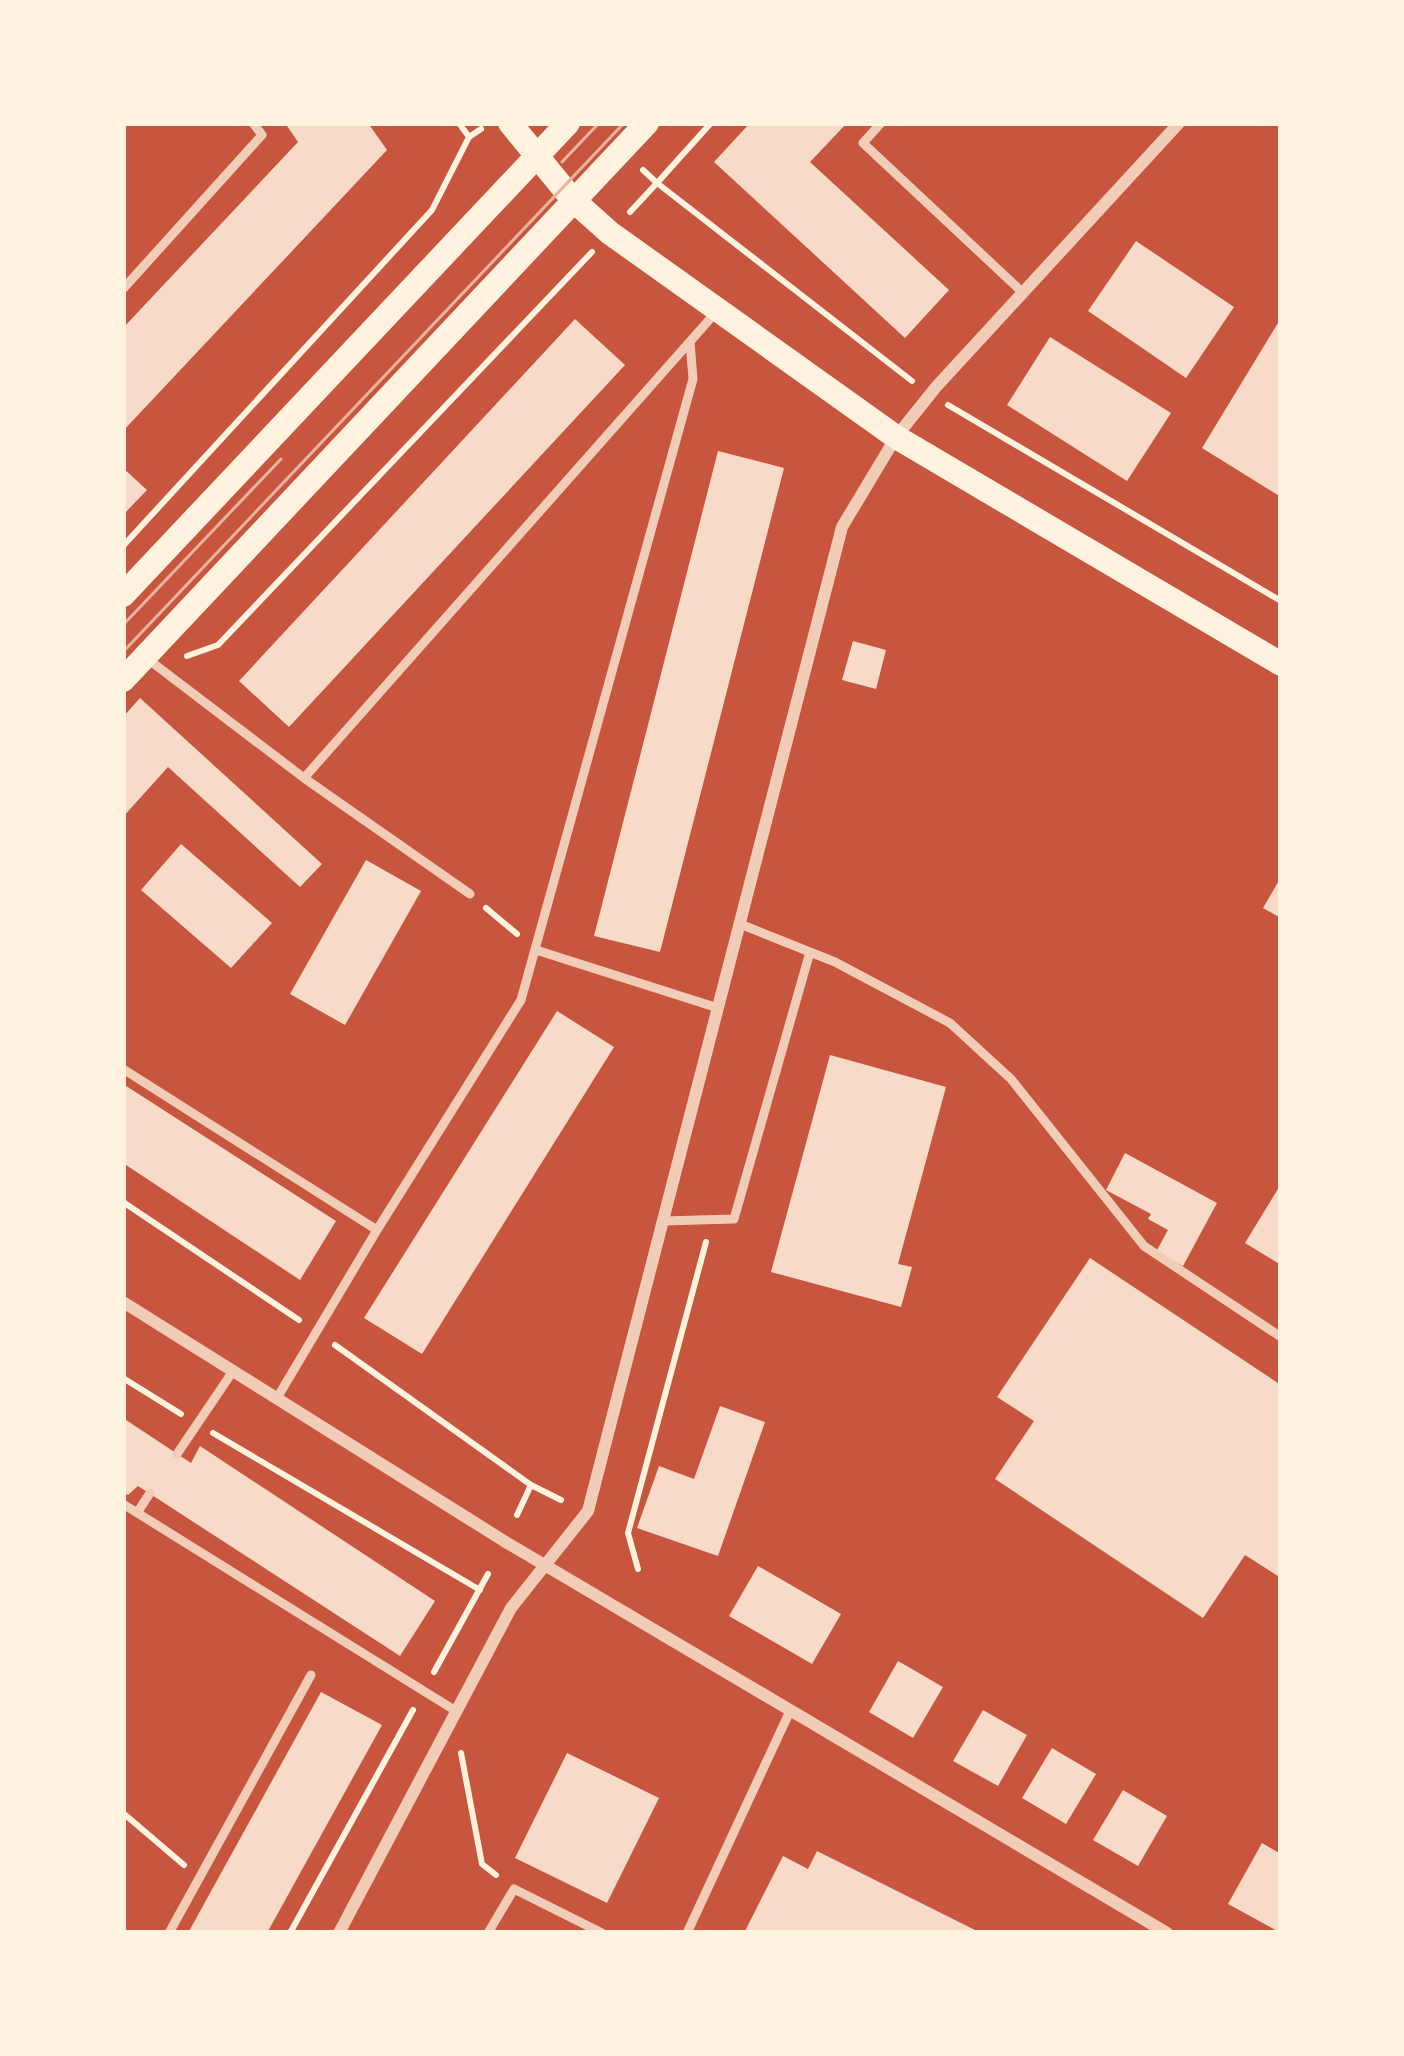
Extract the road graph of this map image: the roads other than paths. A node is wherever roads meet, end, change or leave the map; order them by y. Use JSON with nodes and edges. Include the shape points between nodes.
{"nodes":[{"id":1,"x":253,"y":123,"type":"edge"},
{"id":2,"x":510,"y":123,"type":"edge"},
{"id":3,"x":568,"y":123,"type":"edge"},
{"id":4,"x":647,"y":123,"type":"edge"},
{"id":5,"x":880,"y":123,"type":"edge"},
{"id":6,"x":1179,"y":123,"type":"edge"},
{"id":7,"x":537,"y":157,"type":"junction"},
{"id":8,"x":573,"y":200,"type":"junction"},
{"id":9,"x":123,"y":289,"type":"edge"},
{"id":10,"x":1020,"y":290,"type":"junction"},
{"id":11,"x":716,"y":311,"type":"junction"},
{"id":12,"x":689,"y":342,"type":"junction"},
{"id":13,"x":896,"y":437,"type":"junction"},
{"id":14,"x":124,"y":591,"type":"edge"},
{"id":15,"x":152,"y":661,"type":"junction"},
{"id":16,"x":1281,"y":664,"type":"edge"},
{"id":17,"x":123,"y":680,"type":"edge"},
{"id":18,"x":304,"y":778,"type":"junction"},
{"id":19,"x":470,"y":894,"type":"road end"},
{"id":20,"x":740,"y":924,"type":"junction"},
{"id":21,"x":536,"y":950,"type":"junction"},
{"id":22,"x":810,"y":952,"type":"junction"},
{"id":23,"x":718,"y":1008,"type":"junction"},
{"id":24,"x":123,"y":1069,"type":"edge"},
{"id":25,"x":663,"y":1221,"type":"junction"},
{"id":26,"x":377,"y":1230,"type":"junction"},
{"id":27,"x":123,"y":1302,"type":"edge"},
{"id":28,"x":1281,"y":1337,"type":"edge"},
{"id":29,"x":233,"y":1371,"type":"junction"},
{"id":30,"x":278,"y":1398,"type":"junction"},
{"id":31,"x":177,"y":1454,"type":"dead end"},
{"id":32,"x":150,"y":1493,"type":"dead end"},
{"id":33,"x":123,"y":1504,"type":"edge"},
{"id":34,"x":137,"y":1513,"type":"junction"},
{"id":35,"x":547,"y":1567,"type":"junction"},
{"id":36,"x":311,"y":1675,"type":"dead end"},
{"id":37,"x":456,"y":1711,"type":"junction"},
{"id":38,"x":790,"y":1711,"type":"junction"},
{"id":39,"x":169,"y":1933,"type":"edge"},
{"id":40,"x":338,"y":1933,"type":"edge"},
{"id":41,"x":488,"y":1933,"type":"edge"},
{"id":42,"x":602,"y":1933,"type":"edge"},
{"id":43,"x":687,"y":1933,"type":"edge"},
{"id":44,"x":1167,"y":1933,"type":"edge"}],
"edges":[{"from":1,"to":9,"type":"lane","via":[[262,135]]},
{"from":2,"to":7,"type":"main road"},
{"from":3,"to":7,"type":"main road"},
{"from":4,"to":8,"type":"main road"},
{"from":5,"to":10,"type":"lane","via":[[863,143]]},
{"from":6,"to":10,"type":"street"},
{"from":7,"to":8,"type":"main road"},
{"from":7,"to":14,"type":"main road"},
{"from":8,"to":11,"type":"main road"},
{"from":8,"to":15,"type":"main road"},
{"from":10,"to":13,"type":"street"},
{"from":11,"to":12,"type":"lane"},
{"from":11,"to":13,"type":"main road"},
{"from":12,"to":18,"type":"lane"},
{"from":12,"to":21,"type":"lane","via":[[693,379]]},
{"from":13,"to":16,"type":"main road"},
{"from":13,"to":20,"type":"street","via":[[842,527]]},
{"from":15,"to":17,"type":"main road"},
{"from":15,"to":18,"type":"lane"},
{"from":18,"to":19,"type":"lane"},
{"from":20,"to":22,"type":"lane"},
{"from":20,"to":23,"type":"street"},
{"from":21,"to":23,"type":"lane"},
{"from":21,"to":26,"type":"lane","via":[[521,1000]]},
{"from":22,"to":25,"type":"lane","via":[[734,1219]]},
{"from":22,"to":28,"type":"lane","via":[[950,1023],[1011,1079],[1144,1246]]},
{"from":23,"to":25,"type":"street"},
{"from":24,"to":26,"type":"lane"},
{"from":25,"to":35,"type":"street","via":[[588,1511]]},
{"from":26,"to":30,"type":"lane"},
{"from":27,"to":29,"type":"street"},
{"from":29,"to":30,"type":"street"},
{"from":29,"to":31,"type":"lane"},
{"from":30,"to":35,"type":"street"},
{"from":32,"to":34,"type":"lane"},
{"from":33,"to":34,"type":"lane"},
{"from":34,"to":37,"type":"lane"},
{"from":35,"to":37,"type":"street","via":[[511,1608]]},
{"from":35,"to":38,"type":"street"},
{"from":36,"to":39,"type":"lane"},
{"from":37,"to":40,"type":"street"},
{"from":38,"to":43,"type":"lane"},
{"from":38,"to":44,"type":"street"},
{"from":41,"to":42,"type":"lane","via":[[514,1889]]}]}
